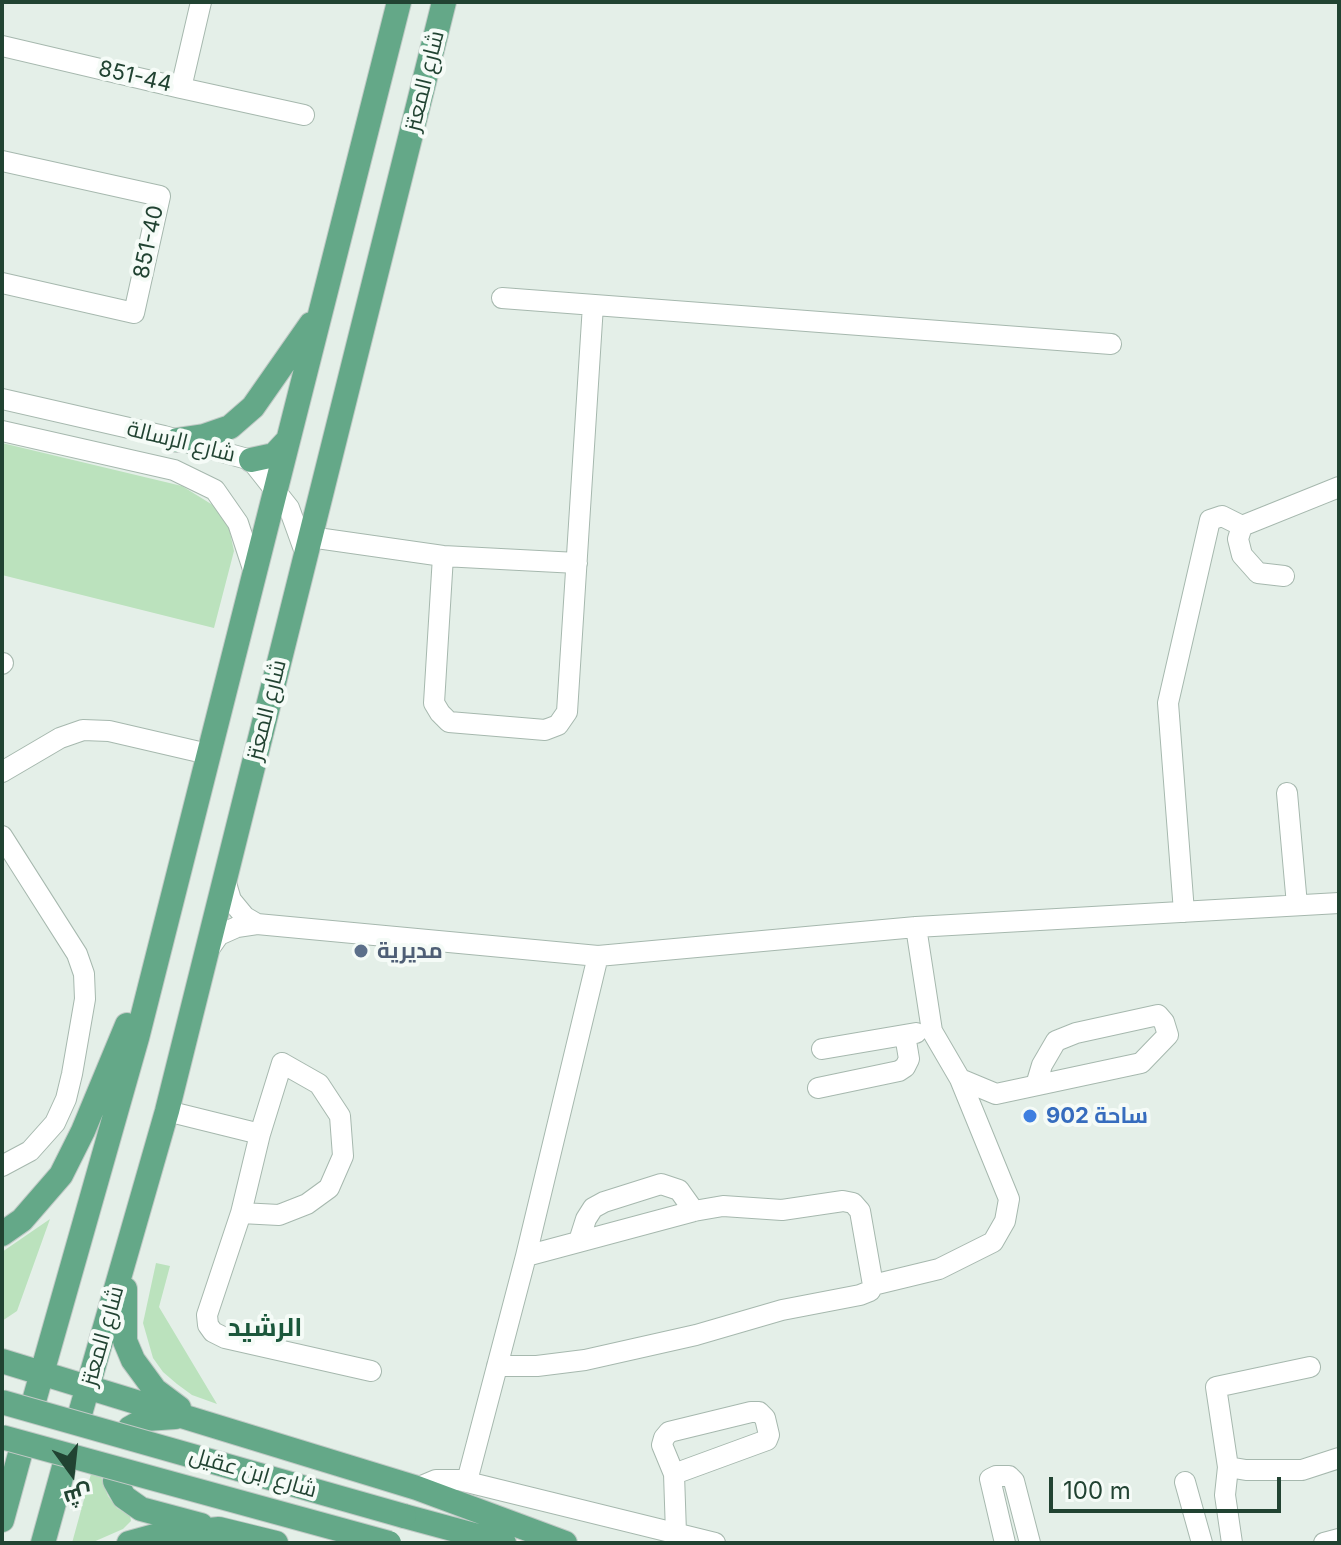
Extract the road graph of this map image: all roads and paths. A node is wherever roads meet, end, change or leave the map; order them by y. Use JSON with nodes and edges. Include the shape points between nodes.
{"nodes":[{"id":1,"x":201,"y":2,"type":"edge"},
{"id":2,"x":399,"y":2,"type":"edge"},
{"id":3,"x":444,"y":2,"type":"edge"},
{"id":4,"x":2,"y":46,"type":"edge"},
{"id":5,"x":181,"y":88,"type":"junction"},
{"id":6,"x":304,"y":115,"type":"dead end"},
{"id":7,"x":2,"y":161,"type":"edge"},
{"id":8,"x":355,"y":172,"type":"junction"},
{"id":9,"x":399,"y":181,"type":"junction"},
{"id":10,"x":2,"y":283,"type":"edge"},
{"id":11,"x":502,"y":298,"type":"dead end"},
{"id":12,"x":593,"y":305,"type":"junction"},
{"id":13,"x":321,"y":309,"type":"junction"},
{"id":14,"x":1111,"y":344,"type":"dead end"},
{"id":15,"x":5,"y":400,"type":"edge"},
{"id":16,"x":2,"y":429,"type":"edge"},
{"id":17,"x":177,"y":440,"type":"junction"},
{"id":18,"x":288,"y":440,"type":"junction"},
{"id":19,"x":251,"y":460,"type":"junction"},
{"id":20,"x":1339,"y":487,"type":"edge"},
{"id":21,"x":276,"y":489,"type":"junction"},
{"id":22,"x":1242,"y":526,"type":"junction"},
{"id":23,"x":308,"y":546,"type":"junction"},
{"id":24,"x":443,"y":556,"type":"junction"},
{"id":25,"x":577,"y":563,"type":"junction"},
{"id":26,"x":254,"y":572,"type":"junction"},
{"id":27,"x":1284,"y":576,"type":"dead end"},
{"id":28,"x":208,"y":754,"type":"junction"},
{"id":29,"x":2,"y":772,"type":"edge"},
{"id":30,"x":1287,"y":793,"type":"dead end"},
{"id":31,"x":2,"y":836,"type":"edge"},
{"id":32,"x":225,"y":880,"type":"junction"},
{"id":33,"x":1339,"y":903,"type":"edge"},
{"id":34,"x":1297,"y":905,"type":"junction"},
{"id":35,"x":1184,"y":912,"type":"junction"},
{"id":36,"x":257,"y":924,"type":"junction"},
{"id":37,"x":916,"y":927,"type":"junction"},
{"id":38,"x":161,"y":945,"type":"junction"},
{"id":39,"x":207,"y":952,"type":"junction"},
{"id":40,"x":598,"y":956,"type":"junction"},
{"id":41,"x":932,"y":1031,"type":"junction"},
{"id":42,"x":905,"y":1035,"type":"junction"},
{"id":43,"x":822,"y":1049,"type":"dead end"},
{"id":44,"x":960,"y":1079,"type":"junction"},
{"id":45,"x":1036,"y":1085,"type":"junction"},
{"id":46,"x":818,"y":1088,"type":"dead end"},
{"id":47,"x":167,"y":1111,"type":"junction"},
{"id":48,"x":260,"y":1134,"type":"junction"},
{"id":49,"x":2,"y":1166,"type":"edge"},
{"id":50,"x":694,"y":1211,"type":"junction"},
{"id":51,"x":241,"y":1213,"type":"junction"},
{"id":52,"x":2,"y":1234,"type":"edge"},
{"id":53,"x":579,"y":1241,"type":"junction"},
{"id":54,"x":526,"y":1256,"type":"junction"},
{"id":55,"x":125,"y":1260,"type":"junction"},
{"id":56,"x":873,"y":1285,"type":"junction"},
{"id":57,"x":2,"y":1361,"type":"edge"},
{"id":58,"x":497,"y":1366,"type":"junction"},
{"id":59,"x":1310,"y":1367,"type":"dead end"},
{"id":60,"x":371,"y":1371,"type":"dead end"},
{"id":61,"x":42,"y":1372,"type":"junction"},
{"id":62,"x":89,"y":1386,"type":"junction"},
{"id":63,"x":34,"y":1401,"type":"dead end"},
{"id":64,"x":2,"y":1402,"type":"edge"},
{"id":65,"x":80,"y":1414,"type":"dead end"},
{"id":66,"x":193,"y":1419,"type":"junction"},
{"id":67,"x":130,"y":1428,"type":"dead end"},
{"id":68,"x":11,"y":1445,"type":"edge"},
{"id":69,"x":1339,"y":1458,"type":"edge"},
{"id":70,"x":64,"y":1467,"type":"dead end"},
{"id":71,"x":1228,"y":1467,"type":"junction"},
{"id":72,"x":674,"y":1474,"type":"junction"},
{"id":73,"x":115,"y":1481,"type":"dead end"},
{"id":74,"x":467,"y":1481,"type":"junction"},
{"id":75,"x":1185,"y":1482,"type":"dead end"},
{"id":76,"x":417,"y":1488,"type":"junction"},
{"id":77,"x":2,"y":1520,"type":"edge"},
{"id":78,"x":219,"y":1529,"type":"junction"},
{"id":79,"x":676,"y":1533,"type":"junction"},
{"id":80,"x":1339,"y":1539,"type":"edge"},
{"id":81,"x":43,"y":1543,"type":"edge"},
{"id":82,"x":129,"y":1543,"type":"edge"},
{"id":83,"x":276,"y":1543,"type":"edge"},
{"id":84,"x":389,"y":1543,"type":"edge"},
{"id":85,"x":504,"y":1543,"type":"edge"},
{"id":86,"x":565,"y":1543,"type":"edge"},
{"id":87,"x":715,"y":1543,"type":"edge"},
{"id":88,"x":1005,"y":1543,"type":"edge"},
{"id":89,"x":1030,"y":1543,"type":"edge"},
{"id":90,"x":1202,"y":1543,"type":"edge"},
{"id":91,"x":1232,"y":1543,"type":"edge"},
{"id":92,"x":1324,"y":1543,"type":"edge"}],
"edges":[{"from":1,"to":5,"type":"street","name":"851-44"},
{"from":2,"to":8,"type":"main road","name":"شارع المعتز"},
{"from":3,"to":9,"type":"main road","name":"شارع المعتز"},
{"from":4,"to":5,"type":"street","name":"851-44"},
{"from":5,"to":6,"type":"street"},
{"from":7,"to":10,"type":"street","name":"851-40","via":[[160,196],[134,313]]},
{"from":8,"to":9,"type":"main road"},
{"from":8,"to":13,"type":"main road","name":"شارع المعتز"},
{"from":9,"to":23,"type":"main road","name":"شارع المعتز"},
{"from":11,"to":12,"type":"street"},
{"from":12,"to":14,"type":"street"},
{"from":12,"to":25,"type":"street"},
{"from":13,"to":17,"type":"main road","via":[[253,407],[230,427]]},
{"from":13,"to":18,"type":"main road","name":"شارع المعتز"},
{"from":15,"to":16,"type":"street"},
{"from":15,"to":17,"type":"street","name":"شارع الرسالة"},
{"from":16,"to":26,"type":"street","name":"شارع الرسالة","via":[[174,470],[215,490],[238,523]]},
{"from":17,"to":19,"type":"street","name":"شارع الرسالة"},
{"from":18,"to":19,"type":"main road","via":[[274,455]]},
{"from":18,"to":21,"type":"main road","name":"شارع المعتز"},
{"from":19,"to":21,"type":"street","name":"شارع الرسالة"},
{"from":20,"to":22,"type":"street"},
{"from":21,"to":23,"type":"street","name":"شارع الرسالة"},
{"from":21,"to":26,"type":"main road","name":"شارع المعتز"},
{"from":22,"to":27,"type":"street","via":[[1242,555],[1258,573]]},
{"from":22,"to":35,"type":"street","via":[[1222,516],[1210,520],[1168,703]]},
{"from":23,"to":24,"type":"street"},
{"from":23,"to":32,"type":"main road","name":"شارع المعتز"},
{"from":24,"to":25,"type":"street"},
{"from":24,"to":25,"type":"street","via":[[434,703],[449,722],[545,730],[558,725],[567,712]]},
{"from":26,"to":28,"type":"main road","name":"شارع المعتز"},
{"from":28,"to":29,"type":"street","via":[[83,730]]},
{"from":28,"to":38,"type":"main road","name":"شارع المعتز"},
{"from":30,"to":34,"type":"street"},
{"from":31,"to":49,"type":"street","via":[[77,954],[85,999],[66,1099],[55,1123],[30,1151]]},
{"from":32,"to":36,"type":"street","via":[[231,900]]},
{"from":32,"to":39,"type":"main road","name":"شارع المعتز"},
{"from":33,"to":34,"type":"street"},
{"from":34,"to":35,"type":"street"},
{"from":35,"to":37,"type":"street"},
{"from":36,"to":39,"type":"street","via":[[219,935]]},
{"from":36,"to":40,"type":"street"},
{"from":37,"to":40,"type":"street"},
{"from":37,"to":41,"type":"street"},
{"from":38,"to":52,"type":"main road","via":[[61,1175],[22,1220]]},
{"from":38,"to":61,"type":"main road","name":"شارع المعتز"},
{"from":39,"to":47,"type":"main road","name":"شارع المعتز"},
{"from":40,"to":54,"type":"street"},
{"from":41,"to":42,"type":"street"},
{"from":41,"to":44,"type":"street"},
{"from":42,"to":43,"type":"street"},
{"from":42,"to":46,"type":"street","via":[[909,1059],[899,1071]]},
{"from":44,"to":45,"type":"street","via":[[996,1094]]},
{"from":44,"to":56,"type":"street","via":[[1009,1199],[1005,1221],[993,1242],[939,1269]]},
{"from":45,"to":45,"type":"street","via":[[1056,1041],[1158,1015],[1164,1022],[1168,1035],[1141,1063]]},
{"from":47,"to":48,"type":"street"},
{"from":47,"to":55,"type":"main road","name":"شارع المعتز"},
{"from":48,"to":51,"type":"street"},
{"from":48,"to":51,"type":"street","via":[[282,1063],[319,1084],[340,1116],[343,1156],[329,1188],[307,1204],[279,1215]]},
{"from":50,"to":53,"type":"street"},
{"from":50,"to":53,"type":"street","via":[[679,1190],[661,1184],[593,1208]]},
{"from":50,"to":56,"type":"street","via":[[853,1203],[860,1211]]},
{"from":51,"to":60,"type":"street","via":[[207,1315],[213,1332]]},
{"from":53,"to":54,"type":"street"},
{"from":54,"to":58,"type":"street"},
{"from":55,"to":62,"type":"main road","name":"شارع المعتز"},
{"from":55,"to":66,"type":"main road","via":[[125,1341],[133,1360],[155,1390]]},
{"from":56,"to":58,"type":"street","via":[[860,1295],[599,1357]]},
{"from":57,"to":61,"type":"main road"},
{"from":58,"to":74,"type":"street"},
{"from":59,"to":71,"type":"street","via":[[1216,1387]]},
{"from":61,"to":62,"type":"main road"},
{"from":61,"to":63,"type":"main road","name":"شارع المعتز"},
{"from":62,"to":65,"type":"main road","name":"شارع المعتز"},
{"from":62,"to":66,"type":"main road"},
{"from":64,"to":85,"type":"main road","name":"شارع ابن عقيل","bridge":true},
{"from":66,"to":67,"type":"main road","via":[[146,1419]]},
{"from":66,"to":76,"type":"main road"},
{"from":68,"to":77,"type":"main road"},
{"from":68,"to":84,"type":"main road","name":"شارع ابن عقيل","bridge":true},
{"from":69,"to":71,"type":"street","via":[[1302,1470]]},
{"from":70,"to":81,"type":"main road"},
{"from":71,"to":91,"type":"street","via":[[1225,1495]]},
{"from":72,"to":72,"type":"street","via":[[662,1445],[669,1432],[751,1412],[765,1418],[767,1440]]},
{"from":72,"to":79,"type":"street"},
{"from":73,"to":78,"type":"main road","via":[[124,1497],[141,1509]]},
{"from":74,"to":76,"type":"street","via":[[436,1480]]},
{"from":74,"to":79,"type":"street"},
{"from":75,"to":90,"type":"street"},
{"from":76,"to":86,"type":"main road"},
{"from":78,"to":82,"type":"main road"},
{"from":78,"to":83,"type":"main road"},
{"from":79,"to":87,"type":"street"},
{"from":80,"to":92,"type":"street"},
{"from":88,"to":89,"type":"street","via":[[990,1479],[996,1476],[1014,1481]]}]}
